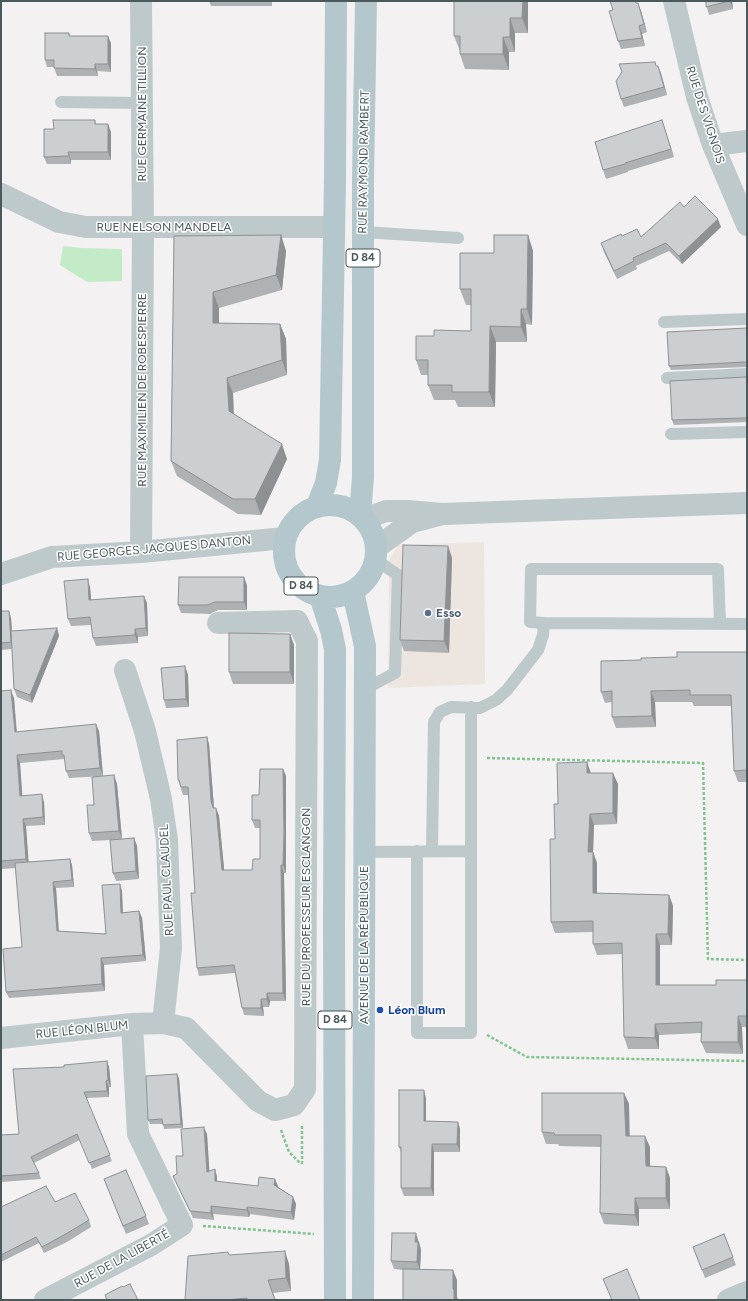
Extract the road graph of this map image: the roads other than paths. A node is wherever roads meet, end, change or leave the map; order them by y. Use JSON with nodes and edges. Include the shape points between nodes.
{"nodes":[{"id":1,"x":142,"y":1,"type":"edge"},
{"id":2,"x":336,"y":1,"type":"edge"},
{"id":3,"x":366,"y":1,"type":"edge"},
{"id":4,"x":674,"y":1,"type":"edge"},
{"id":5,"x":61,"y":102,"type":"dead end"},
{"id":6,"x":142,"y":103,"type":"junction"},
{"id":7,"x":747,"y":141,"type":"edge"},
{"id":8,"x":713,"y":145,"type":"junction"},
{"id":9,"x":1,"y":194,"type":"edge"},
{"id":10,"x":747,"y":225,"type":"edge"},
{"id":11,"x":334,"y":227,"type":"junction"},
{"id":12,"x":143,"y":228,"type":"junction"},
{"id":13,"x":364,"y":232,"type":"junction"},
{"id":14,"x":458,"y":238,"type":"dead end"},
{"id":15,"x":747,"y":320,"type":"edge"},
{"id":16,"x":664,"y":322,"type":"dead end"},
{"id":17,"x":747,"y":374,"type":"edge"},
{"id":18,"x":667,"y":378,"type":"dead end"},
{"id":19,"x":747,"y":432,"type":"edge"},
{"id":20,"x":671,"y":434,"type":"dead end"},
{"id":21,"x":747,"y":503,"type":"edge"},
{"id":22,"x":316,"y":506,"type":"junction"},
{"id":23,"x":442,"y":514,"type":"junction"},
{"id":24,"x":362,"y":517,"type":"junction"},
{"id":25,"x":286,"y":538,"type":"junction"},
{"id":26,"x":141,"y":552,"type":"junction"},
{"id":27,"x":376,"y":553,"type":"junction"},
{"id":28,"x":1,"y":574,"type":"edge"},
{"id":29,"x":353,"y":592,"type":"junction"},
{"id":30,"x":320,"y":596,"type":"junction"},
{"id":31,"x":218,"y":623,"type":"dead end"},
{"id":32,"x":544,"y":624,"type":"junction"},
{"id":33,"x":720,"y":624,"type":"junction"},
{"id":34,"x":747,"y":624,"type":"edge"},
{"id":35,"x":124,"y":670,"type":"dead end"},
{"id":36,"x":365,"y":689,"type":"junction"},
{"id":37,"x":471,"y":708,"type":"junction"},
{"id":38,"x":417,"y":851,"type":"junction"},
{"id":39,"x":432,"y":851,"type":"junction"},
{"id":40,"x":471,"y":851,"type":"junction"},
{"id":41,"x":364,"y":852,"type":"junction"},
{"id":42,"x":163,"y":1023,"type":"junction"},
{"id":43,"x":132,"y":1024,"type":"junction"},
{"id":44,"x":1,"y":1038,"type":"edge"},
{"id":45,"x":747,"y":1292,"type":"edge"},
{"id":46,"x":45,"y":1300,"type":"edge"},
{"id":47,"x":335,"y":1300,"type":"edge"},
{"id":48,"x":363,"y":1300,"type":"edge"},
{"id":49,"x":728,"y":1300,"type":"edge"}],
"edges":[{"from":1,"to":6,"type":"street","name":"RUE GERMAINE TILLION"},
{"from":2,"to":11,"type":"main road","number":"D 84"},
{"from":3,"to":13,"type":"main road","name":"RUE RAYMOND RAMBERT","number":"D 84"},
{"from":4,"to":8,"type":"street","name":"RUE DES VIGNOIS","via":[[697,97]]},
{"from":5,"to":6,"type":"lane"},
{"from":6,"to":12,"type":"street","name":"RUE GERMAINE TILLION"},
{"from":7,"to":8,"type":"street"},
{"from":8,"to":10,"type":"street","name":"RUE DES VIGNOIS"},
{"from":9,"to":12,"type":"street","name":"RUE NELSON MANDELA","via":[[59,222],[86,227]]},
{"from":11,"to":12,"type":"street","name":"RUE NELSON MANDELA"},
{"from":11,"to":22,"type":"main road","number":"D 84","via":[[330,460],[326,483]]},
{"from":12,"to":26,"type":"street","name":"RUE MAXIMILIEN DE ROBESPIERRE"},
{"from":13,"to":14,"type":"lane"},
{"from":13,"to":24,"type":"main road","name":"RUE RAYMOND RAMBERT","number":"D 84"},
{"from":15,"to":16,"type":"lane"},
{"from":17,"to":18,"type":"lane"},
{"from":19,"to":20,"type":"lane"},
{"from":21,"to":23,"type":"street"},
{"from":22,"to":24,"type":"main road","number":"D 84","via":[[332,504],[347,507]]},
{"from":22,"to":25,"type":"main road","number":"D 84","via":[[303,513],[292,524]]},
{"from":23,"to":24,"type":"street","via":[[386,511]]},
{"from":23,"to":27,"type":"street","via":[[412,522]]},
{"from":24,"to":27,"type":"main road","via":[[371,527],[375,537]]},
{"from":25,"to":26,"type":"street","name":"RUE GEORGES JACQUES DANTON"},
{"from":25,"to":30,"type":"main road","number":"D 84","via":[[284,553],[287,568],[294,581],[306,591]]},
{"from":26,"to":28,"type":"street","name":"RUE GEORGES JACQUES DANTON","via":[[52,557]]},
{"from":27,"to":29,"type":"main road","number":"D 84","via":[[372,572]]},
{"from":27,"to":36,"type":"lane","via":[[398,575],[395,673]]},
{"from":29,"to":30,"type":"main road","number":"D 84","via":[[331,598]]},
{"from":29,"to":36,"type":"main road","name":"AVENUE DE LA RÉPUBLIQUE","number":"D 84","via":[[365,646]]},
{"from":30,"to":47,"type":"main road","number":"D 84","via":[[335,648]]},
{"from":31,"to":42,"type":"street","name":"RUE DU PROFESSEUR ESCLANGON","via":[[297,622],[308,641],[305,1090],[294,1105],[275,1110],[258,1101],[186,1028]]},
{"from":32,"to":33,"type":"lane"},
{"from":32,"to":33,"type":"lane","via":[[530,622],[531,569],[718,569]]},
{"from":32,"to":37,"type":"lane","via":[[538,650],[507,690],[496,700],[480,708]]},
{"from":33,"to":34,"type":"lane"},
{"from":35,"to":42,"type":"street","name":"RUE PAUL CLAUDEL","via":[[145,731],[161,799],[167,840],[171,948]]},
{"from":36,"to":41,"type":"main road","name":"AVENUE DE LA RÉPUBLIQUE","number":"D 84"},
{"from":37,"to":39,"type":"lane","via":[[451,707],[440,712],[434,722]]},
{"from":37,"to":40,"type":"lane"},
{"from":38,"to":39,"type":"lane"},
{"from":38,"to":40,"type":"lane","via":[[417,1033],[471,1033]]},
{"from":38,"to":41,"type":"lane"},
{"from":39,"to":40,"type":"lane"},
{"from":41,"to":48,"type":"main road","name":"AVENUE DE LA RÉPUBLIQUE","number":"D 84"},
{"from":42,"to":43,"type":"street","name":"RUE LÉON BLUM"},
{"from":43,"to":44,"type":"street","name":"RUE LÉON BLUM"},
{"from":43,"to":46,"type":"street","name":"RUE DE LA LIBERTÉ","via":[[138,1134],[182,1225],[151,1245]]},
{"from":45,"to":49,"type":"street"}]}
